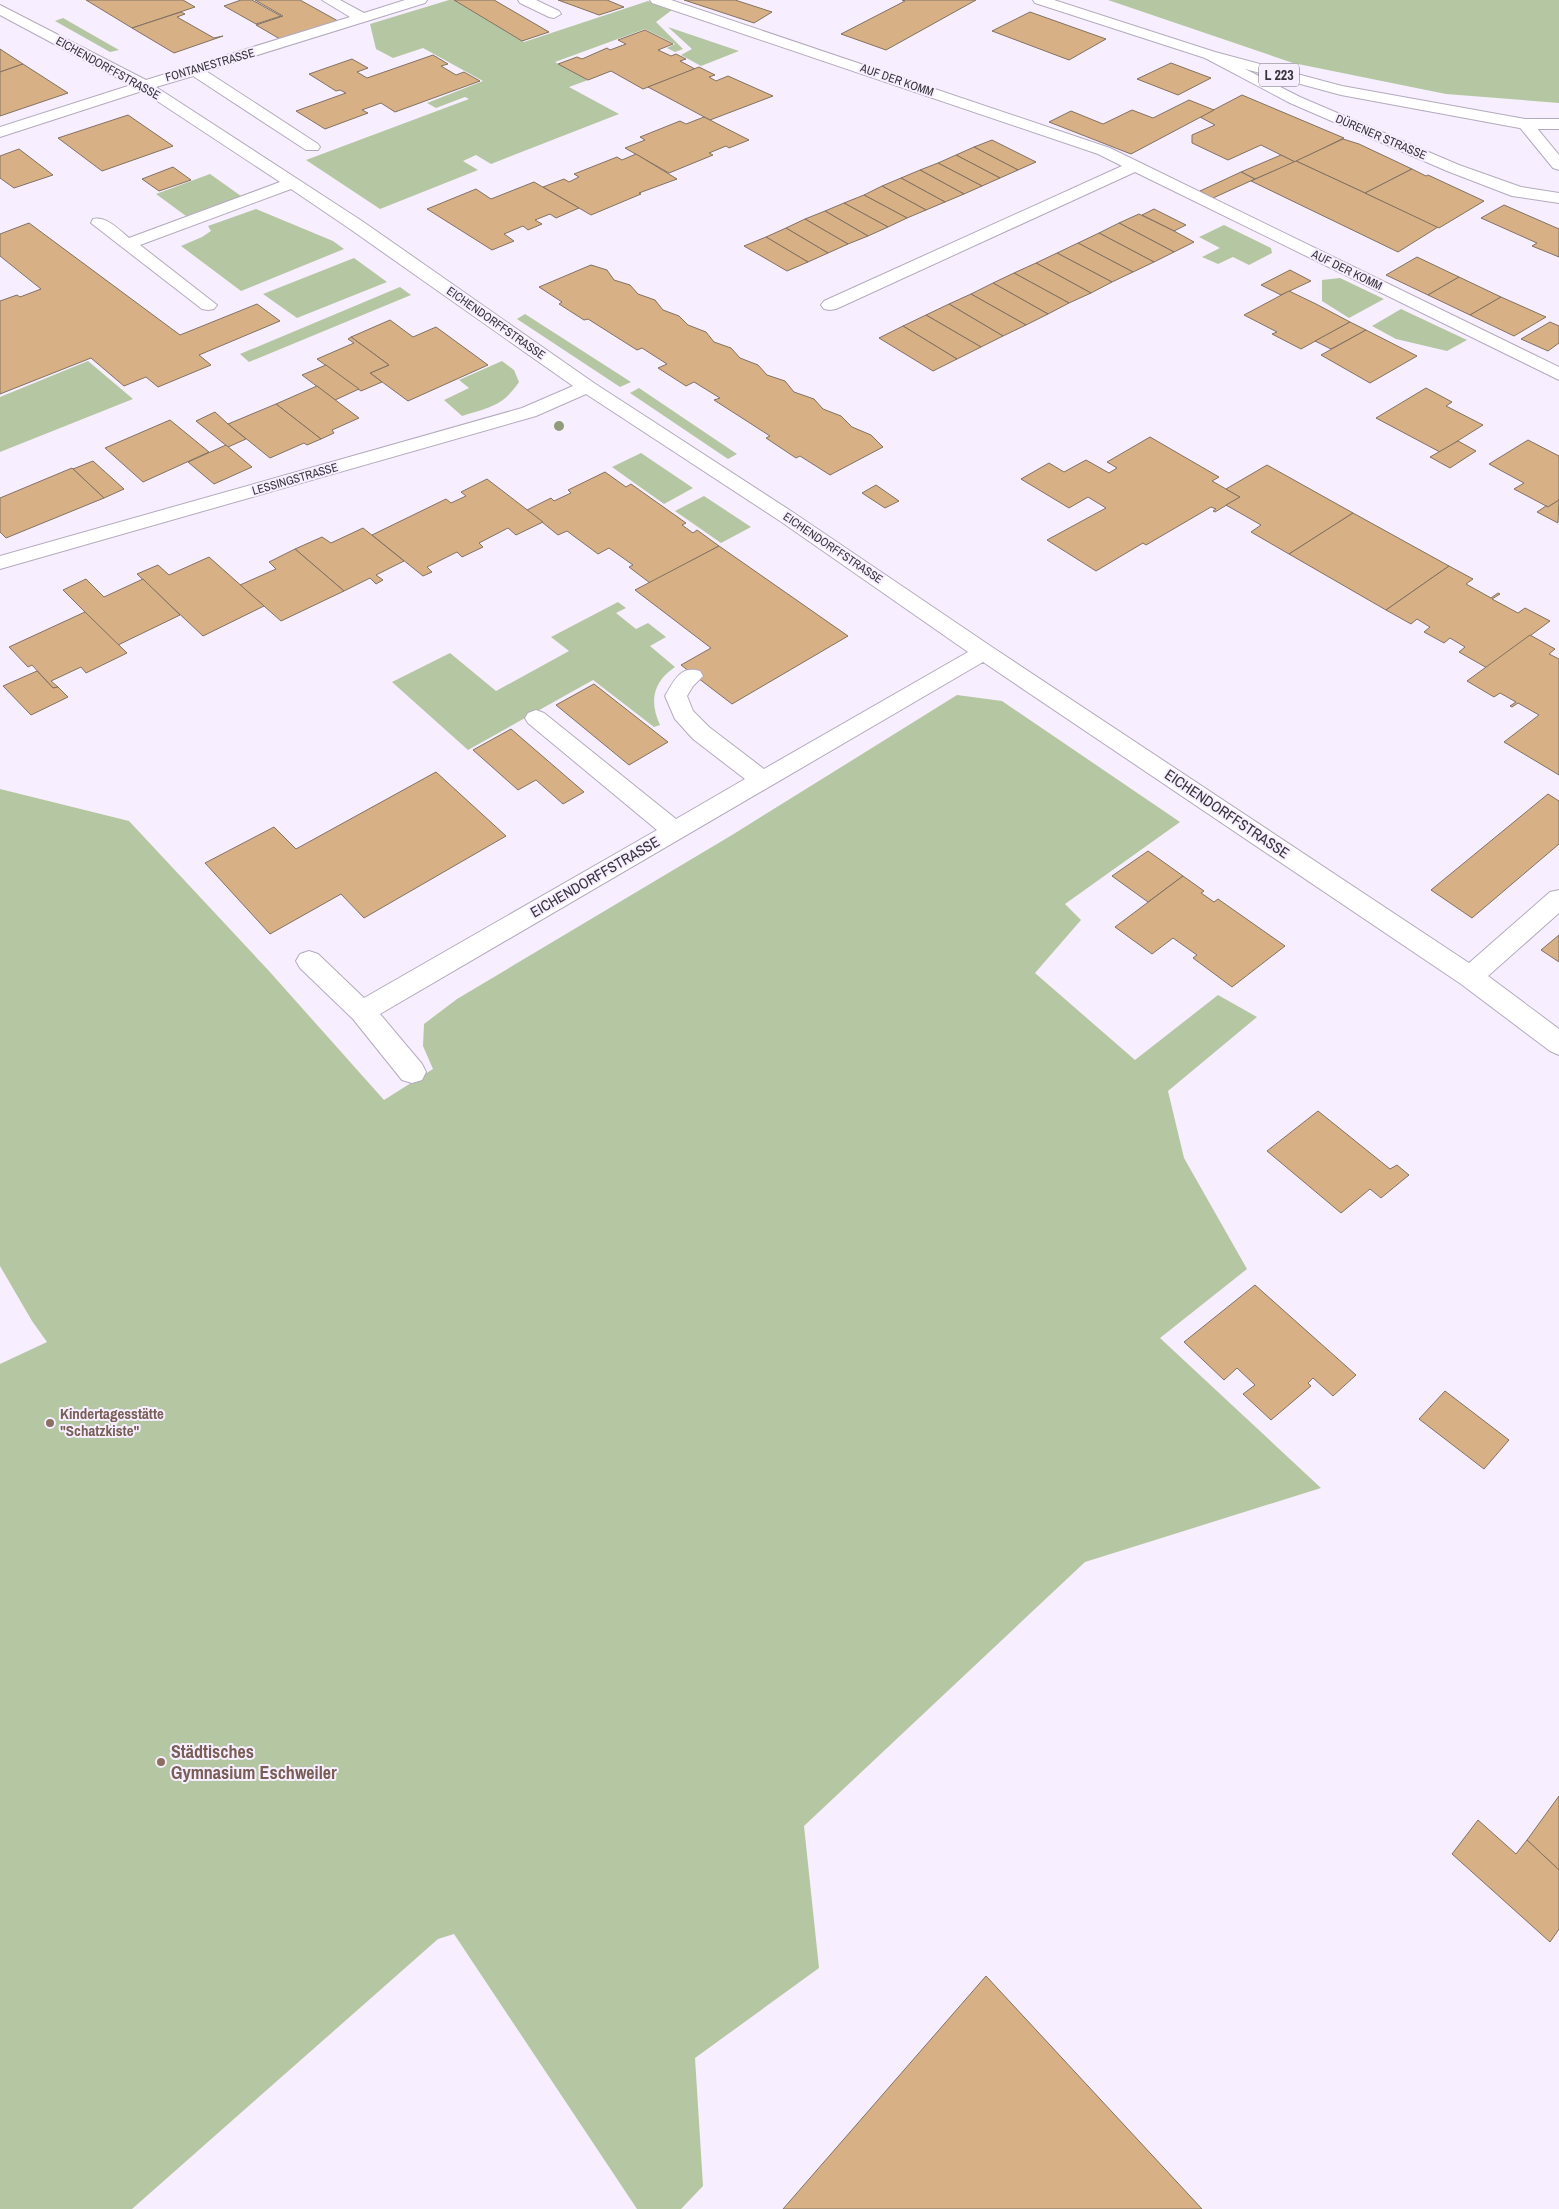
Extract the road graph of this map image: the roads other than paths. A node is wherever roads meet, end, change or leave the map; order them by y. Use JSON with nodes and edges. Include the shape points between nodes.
{"nodes":[{"id":1,"x":329,"y":0,"type":"edge"},
{"id":2,"x":420,"y":0,"type":"edge"},
{"id":3,"x":525,"y":0,"type":"edge"},
{"id":4,"x":657,"y":0,"type":"edge"},
{"id":5,"x":1040,"y":0,"type":"edge"},
{"id":6,"x":0,"y":9,"type":"edge"},
{"id":7,"x":554,"y":14,"type":"dead end"},
{"id":8,"x":362,"y":18,"type":"junction"},
{"id":9,"x":1210,"y":55,"type":"junction"},
{"id":10,"x":194,"y":70,"type":"junction"},
{"id":11,"x":143,"y":85,"type":"junction"},
{"id":12,"x":1525,"y":124,"type":"junction"},
{"id":13,"x":1559,"y":124,"type":"edge"},
{"id":14,"x":0,"y":132,"type":"edge"},
{"id":15,"x":312,"y":146,"type":"dead end"},
{"id":16,"x":1559,"y":165,"type":"edge"},
{"id":17,"x":1135,"y":166,"type":"junction"},
{"id":18,"x":293,"y":184,"type":"junction"},
{"id":19,"x":1559,"y":198,"type":"edge"},
{"id":20,"x":99,"y":223,"type":"dead end"},
{"id":21,"x":128,"y":244,"type":"junction"},
{"id":22,"x":208,"y":305,"type":"dead end"},
{"id":23,"x":830,"y":305,"type":"dead end"},
{"id":24,"x":1559,"y":374,"type":"edge"},
{"id":25,"x":587,"y":387,"type":"junction"},
{"id":26,"x":0,"y":563,"type":"edge"},
{"id":27,"x":984,"y":652,"type":"junction"},
{"id":28,"x":692,"y":676,"type":"dead end"},
{"id":29,"x":536,"y":718,"type":"dead end"},
{"id":30,"x":762,"y":780,"type":"junction"},
{"id":31,"x":674,"y":831,"type":"junction"},
{"id":32,"x":1559,"y":899,"type":"edge"},
{"id":33,"x":309,"y":961,"type":"dead end"},
{"id":34,"x":1470,"y":977,"type":"junction"},
{"id":35,"x":362,"y":1012,"type":"junction"},
{"id":36,"x":1559,"y":1044,"type":"edge"},
{"id":37,"x":412,"y":1072,"type":"dead end"}],
"edges":[{"from":1,"to":8,"type":"street"},
{"from":2,"to":8,"type":"street","name":"FONTANESTRASSE"},
{"from":3,"to":7,"type":"street"},
{"from":4,"to":17,"type":"street","name":"AUF DER KOMM","via":[[1104,151]]},
{"from":5,"to":9,"type":"street","name":"DÜRENER STRASSE","number":"L 223"},
{"from":6,"to":11,"type":"street","name":"EICHENDORFFSTRASSE"},
{"from":8,"to":10,"type":"street","name":"FONTANESTRASSE"},
{"from":9,"to":12,"type":"street","name":"DÜRENER STRASSE","number":"L 223","via":[[1341,90]]},
{"from":9,"to":19,"type":"street","name":"DÜRENER STRASSE","via":[[1295,100],[1453,168],[1518,192]]},
{"from":10,"to":11,"type":"street","name":"FONTANESTRASSE"},
{"from":10,"to":15,"type":"street"},
{"from":11,"to":14,"type":"street","name":"FONTANESTRASSE"},
{"from":11,"to":18,"type":"street","name":"EICHENDORFFSTRASSE"},
{"from":12,"to":13,"type":"street","number":"L 223"},
{"from":12,"to":16,"type":"street"},
{"from":17,"to":23,"type":"street"},
{"from":17,"to":24,"type":"street","name":"AUF DER KOMM"},
{"from":18,"to":21,"type":"street"},
{"from":18,"to":25,"type":"street","name":"EICHENDORFFSTRASSE"},
{"from":20,"to":21,"type":"street"},
{"from":21,"to":22,"type":"street"},
{"from":25,"to":26,"type":"street","name":"LESSINGSTRASSE","via":[[529,412]]},
{"from":25,"to":27,"type":"street","name":"EICHENDORFFSTRASSE","via":[[787,517]]},
{"from":27,"to":30,"type":"street","name":"EICHENDORFFSTRASSE"},
{"from":27,"to":34,"type":"street","name":"EICHENDORFFSTRASSE"},
{"from":28,"to":30,"type":"street","via":[[676,696],[683,714],[700,733]]},
{"from":29,"to":31,"type":"street"},
{"from":30,"to":31,"type":"street","name":"EICHENDORFFSTRASSE"},
{"from":31,"to":35,"type":"street","name":"EICHENDORFFSTRASSE"},
{"from":32,"to":34,"type":"street"},
{"from":33,"to":35,"type":"street"},
{"from":34,"to":36,"type":"street","name":"EICHENDORFFSTRASSE"},
{"from":35,"to":37,"type":"street"}]}
